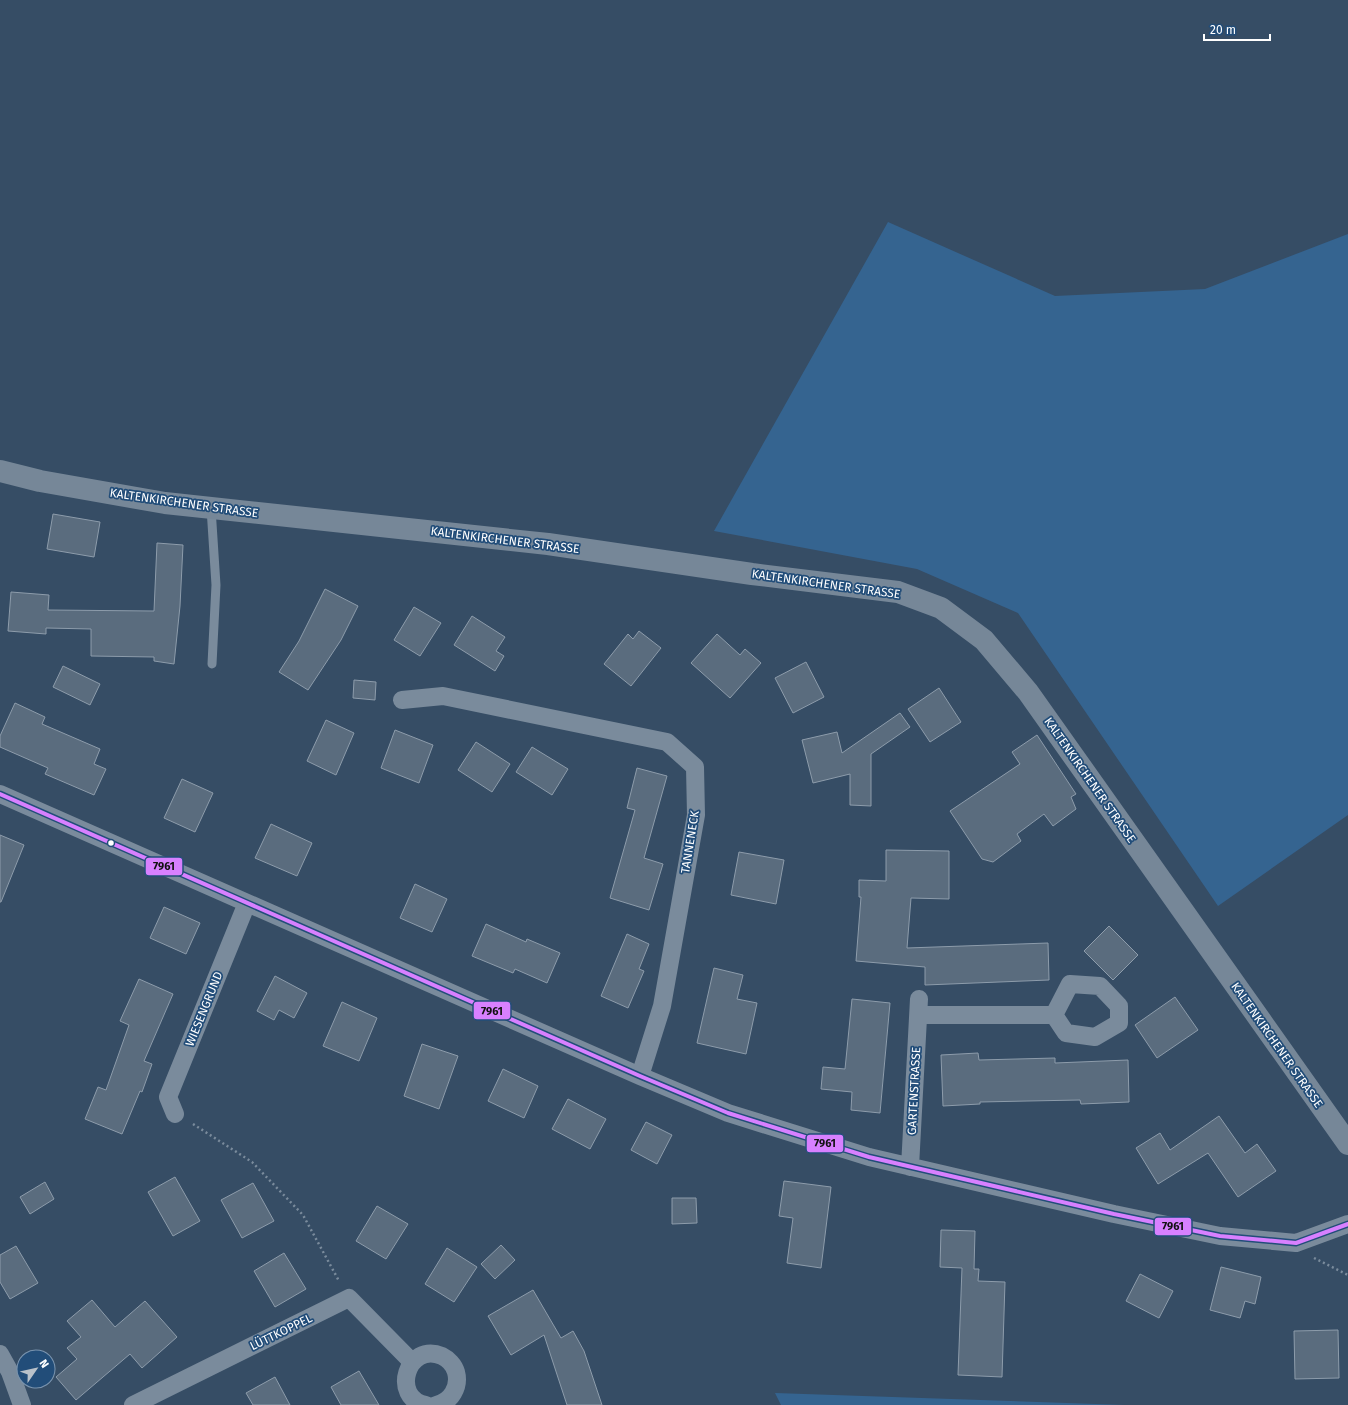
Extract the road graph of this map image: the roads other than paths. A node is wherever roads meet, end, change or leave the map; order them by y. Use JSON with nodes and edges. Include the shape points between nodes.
{"nodes":[{"id":1,"x":0,"y":471,"type":"edge"},
{"id":2,"x":211,"y":508,"type":"junction"},
{"id":3,"x":212,"y":664,"type":"dead end"},
{"id":4,"x":402,"y":700,"type":"dead end"},
{"id":5,"x":0,"y":794,"type":"edge"},
{"id":6,"x":247,"y":903,"type":"junction"},
{"id":7,"x":1054,"y":1015,"type":"dead end"},
{"id":8,"x":640,"y":1076,"type":"junction"},
{"id":9,"x":175,"y":1114,"type":"road end"},
{"id":10,"x":1348,"y":1144,"type":"edge"},
{"id":11,"x":910,"y":1167,"type":"junction"},
{"id":12,"x":1348,"y":1224,"type":"edge"},
{"id":13,"x":0,"y":1354,"type":"edge"},
{"id":14,"x":412,"y":1362,"type":"junction"},
{"id":15,"x":22,"y":1405,"type":"edge"},
{"id":16,"x":133,"y":1405,"type":"edge"},
{"id":17,"x":426,"y":1405,"type":"edge"},
{"id":18,"x":436,"y":1405,"type":"edge"}],
"edges":[{"from":1,"to":2,"type":"main road","name":"KALTENKIRCHENER STRASSE","via":[[40,481],[165,503]]},
{"from":2,"to":3,"type":"lane","via":[[216,585]]},
{"from":2,"to":10,"type":"main road","name":"KALTENKIRCHENER STRASSE","via":[[548,544],[752,574],[898,592],[941,608],[984,640],[1028,692]]},
{"from":4,"to":8,"type":"street","name":"TANNENECK","via":[[443,696],[667,742],[695,767],[696,815],[662,1006]]},
{"from":5,"to":6,"type":"street"},
{"from":6,"to":8,"type":"street"},
{"from":6,"to":9,"type":"street","name":"WIESENGRUND","via":[[168,1097]]},
{"from":7,"to":11,"type":"street","name":"GARTENSTRASSE","via":[[919,1007]]},
{"from":8,"to":11,"type":"street","via":[[728,1113],[868,1157]]},
{"from":11,"to":12,"type":"street","via":[[1220,1236],[1296,1243]]},
{"from":13,"to":15,"type":"street","via":[[10,1372]]},
{"from":14,"to":16,"type":"street","name":"LÜTTKOPPEL","via":[[349,1298]]},
{"from":14,"to":17,"type":"street","via":[[405,1377],[406,1386],[415,1400]]},
{"from":14,"to":18,"type":"street","via":[[427,1354],[436,1354],[447,1360],[455,1369],[457,1377],[453,1394]]}]}
